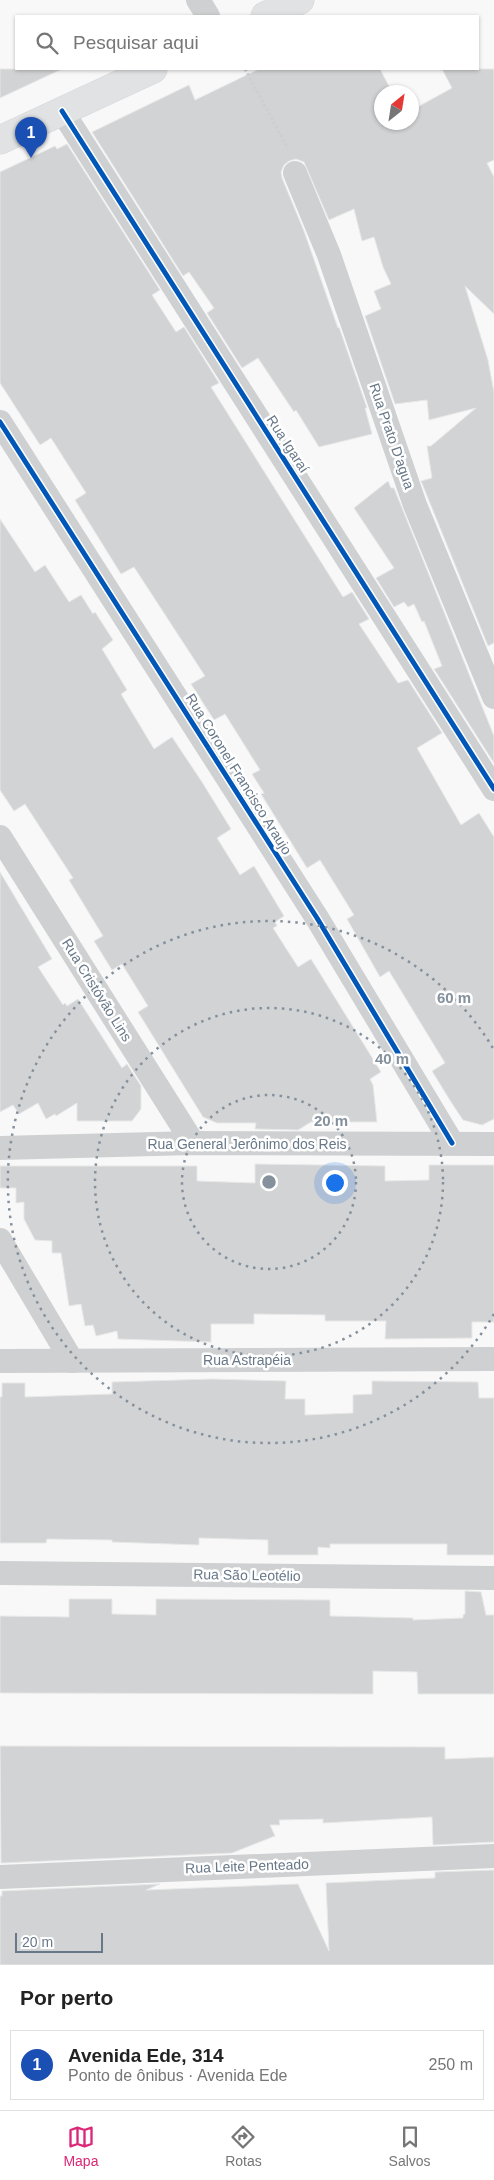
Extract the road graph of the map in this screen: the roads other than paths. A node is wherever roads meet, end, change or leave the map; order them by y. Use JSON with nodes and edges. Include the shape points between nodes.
{"nodes":[{"id":1,"x":198,"y":0,"type":"edge"},
{"id":2,"x":300,"y":0,"type":"edge"},
{"id":3,"x":207,"y":15,"type":"edge"},
{"id":4,"x":267,"y":15,"type":"edge"},
{"id":5,"x":151,"y":70,"type":"edge"},
{"id":6,"x":62,"y":111,"type":"junction"},
{"id":7,"x":0,"y":140,"type":"edge"},
{"id":8,"x":295,"y":173,"type":"road end"},
{"id":9,"x":0,"y":422,"type":"edge"},
{"id":10,"x":494,"y":697,"type":"edge"},
{"id":11,"x":494,"y":789,"type":"edge"},
{"id":12,"x":0,"y":837,"type":"edge"},
{"id":13,"x":193,"y":1143,"type":"junction"},
{"id":14,"x":452,"y":1143,"type":"junction"},
{"id":15,"x":494,"y":1144,"type":"edge"},
{"id":16,"x":0,"y":1148,"type":"edge"},
{"id":17,"x":0,"y":1240,"type":"edge"},
{"id":18,"x":494,"y":1359,"type":"edge"},
{"id":19,"x":0,"y":1360,"type":"edge"},
{"id":20,"x":72,"y":1361,"type":"junction"},
{"id":21,"x":0,"y":1573,"type":"edge"},
{"id":22,"x":494,"y":1578,"type":"edge"},
{"id":23,"x":494,"y":1856,"type":"edge"},
{"id":24,"x":0,"y":1878,"type":"edge"}],
"edges":[{"from":1,"to":3,"type":"street"},
{"from":2,"to":4,"type":"main road"},
{"from":5,"to":6,"type":"main road"},
{"from":6,"to":7,"type":"main road"},
{"from":6,"to":11,"type":"street","name":"Rua Igaraí"},
{"from":8,"to":10,"type":"street","name":"Rua Prato D'agua","via":[[328,256],[415,505]]},
{"from":9,"to":14,"type":"street","name":"Rua Coronel Francisco Araujo","via":[[317,918]]},
{"from":12,"to":13,"type":"street","name":"Rua Cristóvão Lins"},
{"from":13,"to":14,"type":"street","name":"Rua General Jerônimo dos Reis"},
{"from":13,"to":16,"type":"street","name":"Rua General Jerônimo dos Reis"},
{"from":14,"to":15,"type":"street","name":"Rua General Jerônimo dos Reis"},
{"from":17,"to":20,"type":"street"},
{"from":18,"to":20,"type":"street","name":"Rua Astrapéia"},
{"from":19,"to":20,"type":"street","name":"Rua Astrapéia"},
{"from":21,"to":22,"type":"street","name":"Rua São Leotélio"},
{"from":23,"to":24,"type":"street","name":"Rua Leite Penteado"}]}
